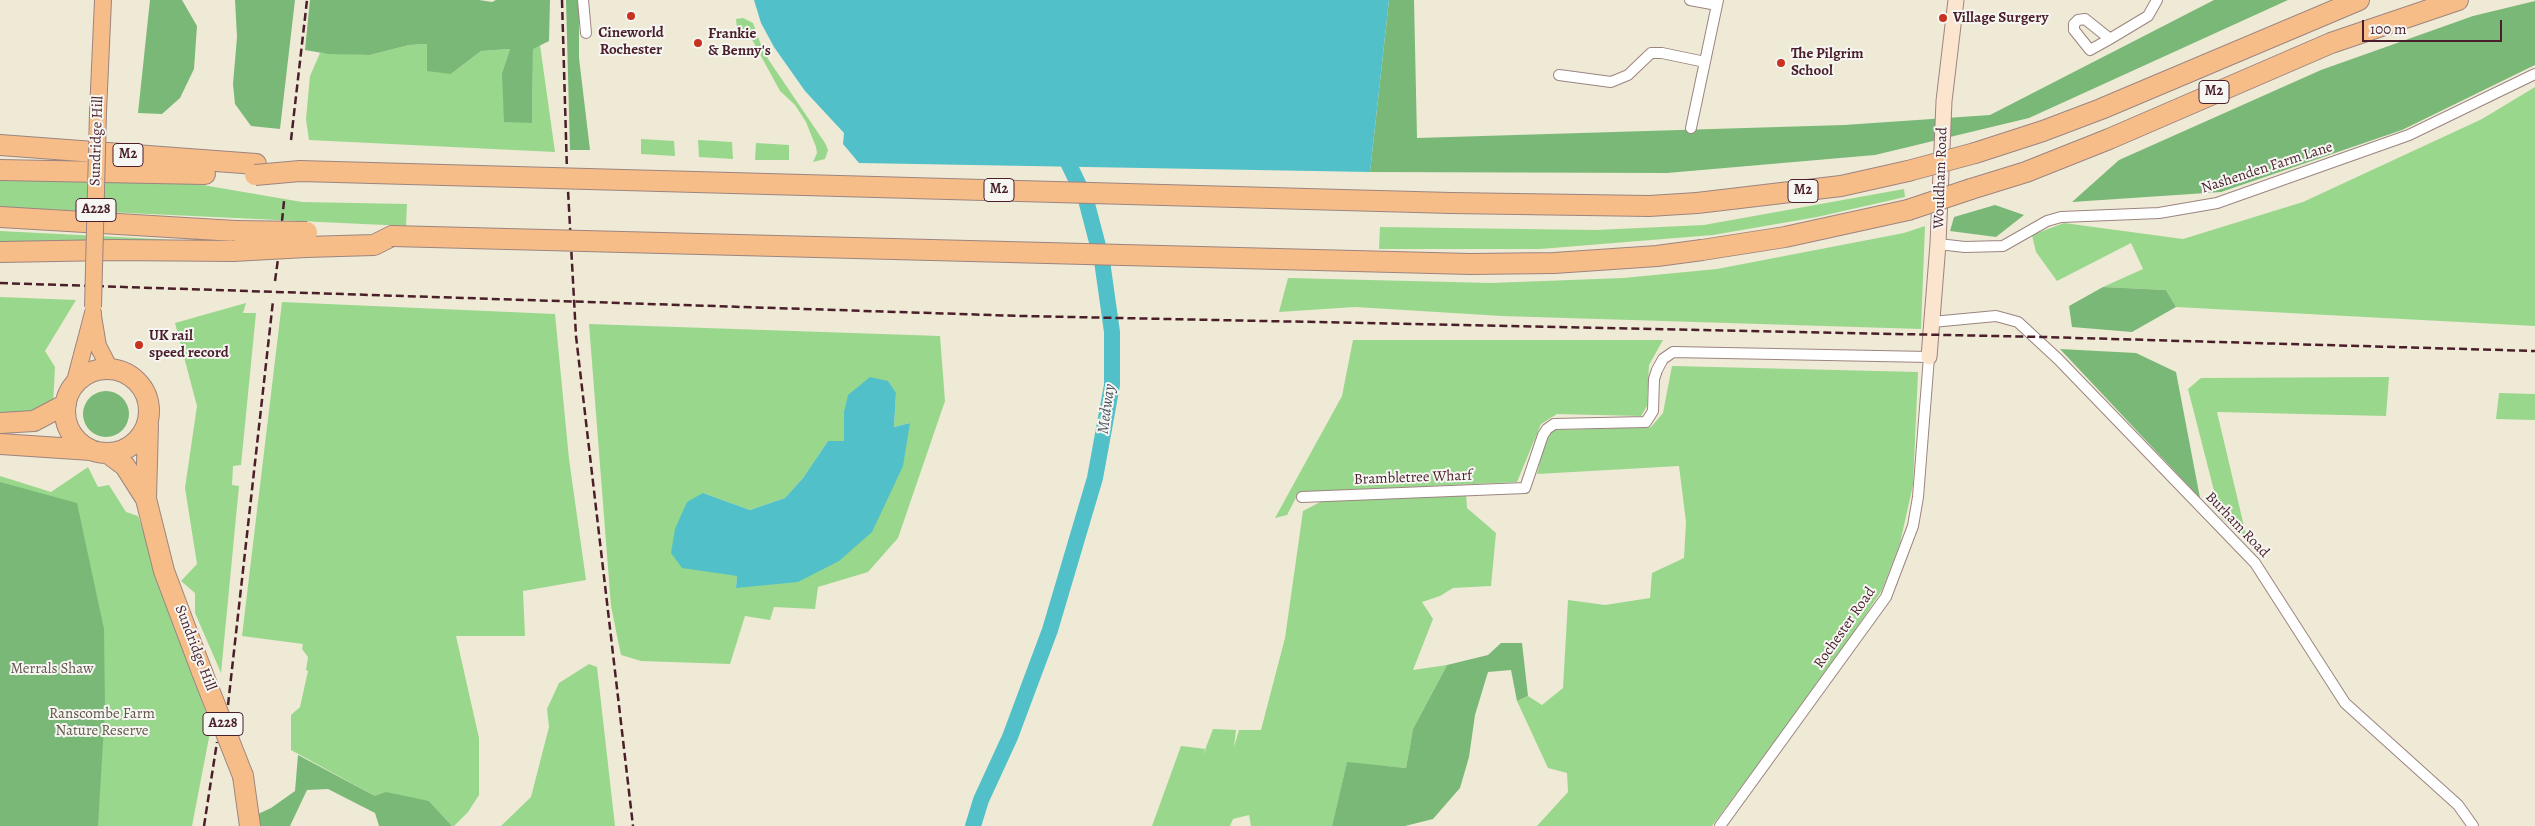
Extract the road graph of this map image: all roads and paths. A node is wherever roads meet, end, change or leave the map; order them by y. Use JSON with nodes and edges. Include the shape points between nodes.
{"nodes":[{"id":1,"x":103,"y":0,"type":"edge"},
{"id":2,"x":583,"y":0,"type":"edge"},
{"id":3,"x":1690,"y":0,"type":"edge"},
{"id":4,"x":1956,"y":0,"type":"edge"},
{"id":5,"x":2157,"y":0,"type":"edge"},
{"id":6,"x":2359,"y":0,"type":"edge"},
{"id":7,"x":2458,"y":0,"type":"edge"},
{"id":8,"x":1717,"y":3,"type":"edge"},
{"id":9,"x":586,"y":33,"type":"dead end"},
{"id":10,"x":2110,"y":39,"type":"dead end"},
{"id":11,"x":1705,"y":62,"type":"junction"},
{"id":12,"x":2535,"y":74,"type":"edge"},
{"id":13,"x":1559,"y":75,"type":"dead end"},
{"id":14,"x":1691,"y":128,"type":"dead end"},
{"id":15,"x":0,"y":144,"type":"edge"},
{"id":16,"x":255,"y":169,"type":"junction"},
{"id":17,"x":0,"y":170,"type":"edge"},
{"id":18,"x":0,"y":217,"type":"edge"},
{"id":19,"x":306,"y":240,"type":"junction"},
{"id":20,"x":1938,"y":244,"type":"junction"},
{"id":21,"x":0,"y":252,"type":"edge"},
{"id":22,"x":93,"y":310,"type":"junction"},
{"id":23,"x":1932,"y":322,"type":"junction"},
{"id":24,"x":1929,"y":357,"type":"junction"},
{"id":25,"x":110,"y":368,"type":"junction"},
{"id":26,"x":74,"y":384,"type":"junction"},
{"id":27,"x":66,"y":404,"type":"junction"},
{"id":28,"x":0,"y":423,"type":"edge"},
{"id":29,"x":148,"y":425,"type":"junction"},
{"id":30,"x":0,"y":444,"type":"edge"},
{"id":31,"x":100,"y":452,"type":"junction"},
{"id":32,"x":1302,"y":497,"type":"dead end"},
{"id":33,"x":146,"y":499,"type":"junction"},
{"id":34,"x":250,"y":826,"type":"edge"},
{"id":35,"x":1720,"y":826,"type":"edge"},
{"id":36,"x":2473,"y":826,"type":"edge"}],
"edges":[{"from":1,"to":22,"type":"main road","name":"Sundridge Hill","number":"A228","bridge":true},
{"from":2,"to":9,"type":"street"},
{"from":3,"to":8,"type":"street"},
{"from":4,"to":20,"type":"street","name":"Wouldham Road","via":[[1944,101]]},
{"from":5,"to":10,"type":"street","via":[[2148,16]]},
{"from":6,"to":16,"type":"highway","number":"M2","bridge":true,"via":[[2101,109],[1975,153],[1841,186],[1697,203],[1649,206],[1451,203]]},
{"from":7,"to":19,"type":"highway","number":"M2","bridge":true,"via":[[2331,43],[2109,139],[1971,190],[1908,210],[1785,237],[1657,256],[1554,263],[1446,264],[392,236],[374,245]]},
{"from":8,"to":11,"type":"street"},
{"from":11,"to":13,"type":"street","via":[[1651,53],[1628,75],[1611,82]]},
{"from":11,"to":14,"type":"street"},
{"from":12,"to":20,"type":"street","name":"Nashenden Farm Lane","via":[[2410,135],[2217,203],[2159,213],[2047,220],[2003,246]]},
{"from":15,"to":16,"type":"highway","number":"M2"},
{"from":16,"to":17,"type":"highway","number":"M2"},
{"from":18,"to":19,"type":"highway","number":"M2","bridge":true,"via":[[236,231]]},
{"from":19,"to":21,"type":"highway","number":"M2","bridge":true,"via":[[233,251]]},
{"from":20,"to":23,"type":"street","name":"Wouldham Road"},
{"from":22,"to":25,"type":"main road","name":"Sundridge Hill","number":"A228","via":[[97,342]]},
{"from":22,"to":26,"type":"main road","name":"Sundridge Hill","number":"A228"},
{"from":23,"to":24,"type":"street","name":"Wouldham Road"},
{"from":23,"to":36,"type":"street","name":"Burham Road","via":[[1996,316],[2018,322],[2058,359],[2255,563],[2345,703],[2458,805]]},
{"from":24,"to":32,"type":"street","name":"Brambletree Wharf","via":[[1673,352],[1663,359],[1657,370],[1653,411],[1646,422],[1554,424],[1547,428],[1525,488]]},
{"from":24,"to":35,"type":"street","name":"Rochester Road","via":[[1913,526],[1886,597]]},
{"from":25,"to":26,"type":"highway","via":[[90,373]]},
{"from":25,"to":29,"type":"highway","via":[[122,371],[143,387],[150,412]]},
{"from":26,"to":27,"type":"highway"},
{"from":27,"to":28,"type":"highway","via":[[34,421]]},
{"from":27,"to":31,"type":"highway","via":[[70,431],[79,443]]},
{"from":29,"to":31,"type":"highway","via":[[133,445],[122,451]]},
{"from":29,"to":33,"type":"highway","name":"Sundridge Hill","number":"A228"},
{"from":30,"to":31,"type":"highway"},
{"from":31,"to":33,"type":"highway","name":"Sundridge Hill","number":"A228","via":[[125,466]]},
{"from":33,"to":34,"type":"highway","name":"Sundridge Hill","number":"A228","bridge":true,"via":[[164,571],[243,776]]}]}
